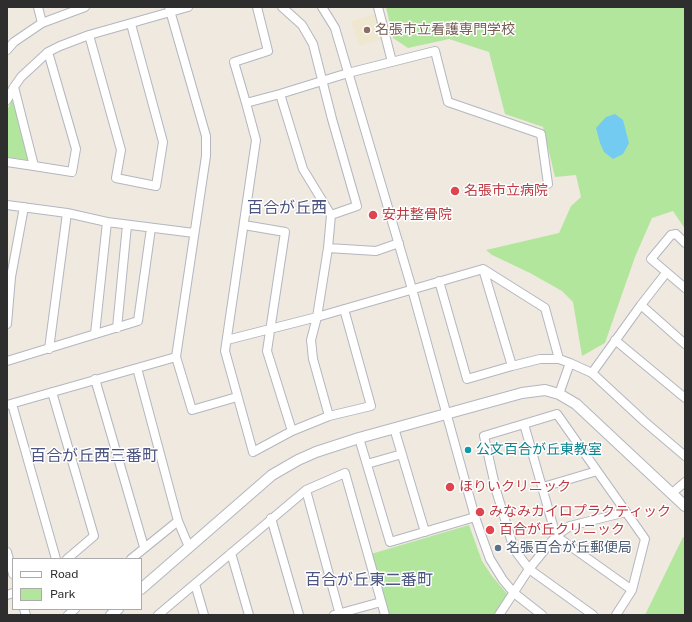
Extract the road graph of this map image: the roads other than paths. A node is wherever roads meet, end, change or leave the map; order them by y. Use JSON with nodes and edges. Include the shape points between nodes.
{"nodes":[{"id":1,"x":38,"y":7,"type":"edge"},
{"id":2,"x":85,"y":7,"type":"edge"},
{"id":3,"x":188,"y":7,"type":"edge"},
{"id":4,"x":257,"y":7,"type":"edge"},
{"id":5,"x":282,"y":7,"type":"edge"},
{"id":6,"x":322,"y":7,"type":"edge"},
{"id":7,"x":378,"y":7,"type":"edge"},
{"id":8,"x":170,"y":10,"type":"edge"},
{"id":9,"x":42,"y":22,"type":"junction"},
{"id":10,"x":131,"y":24,"type":"junction"},
{"id":11,"x":89,"y":35,"type":"junction"},
{"id":12,"x":7,"y":50,"type":"edge"},
{"id":13,"x":48,"y":52,"type":"junction"},
{"id":14,"x":392,"y":62,"type":"junction"},
{"id":15,"x":348,"y":73,"type":"junction"},
{"id":16,"x":323,"y":82,"type":"junction"},
{"id":17,"x":14,"y":87,"type":"junction"},
{"id":18,"x":280,"y":94,"type":"junction"},
{"id":19,"x":7,"y":100,"type":"edge"},
{"id":20,"x":246,"y":103,"type":"junction"},
{"id":21,"x":7,"y":162,"type":"edge"},
{"id":22,"x":34,"y":166,"type":"junction"},
{"id":23,"x":548,"y":184,"type":"dead end"},
{"id":24,"x":7,"y":205,"type":"edge"},
{"id":25,"x":24,"y":207,"type":"junction"},
{"id":26,"x":67,"y":213,"type":"junction"},
{"id":27,"x":331,"y":215,"type":"junction"},
{"id":28,"x":108,"y":222,"type":"junction"},
{"id":29,"x":127,"y":225,"type":"junction"},
{"id":30,"x":244,"y":225,"type":"junction"},
{"id":31,"x":151,"y":228,"type":"junction"},
{"id":32,"x":194,"y":234,"type":"junction"},
{"id":33,"x":399,"y":243,"type":"junction"},
{"id":34,"x":685,"y":243,"type":"edge"},
{"id":35,"x":328,"y":248,"type":"junction"},
{"id":36,"x":483,"y":269,"type":"junction"},
{"id":37,"x":666,"y":273,"type":"junction"},
{"id":38,"x":439,"y":281,"type":"junction"},
{"id":39,"x":412,"y":288,"type":"junction"},
{"id":40,"x":685,"y":288,"type":"edge"},
{"id":41,"x":641,"y":305,"type":"junction"},
{"id":42,"x":344,"y":309,"type":"junction"},
{"id":43,"x":317,"y":317,"type":"junction"},
{"id":44,"x":7,"y":324,"type":"edge"},
{"id":45,"x":117,"y":328,"type":"junction"},
{"id":46,"x":271,"y":328,"type":"junction"},
{"id":47,"x":95,"y":334,"type":"junction"},
{"id":48,"x":227,"y":340,"type":"junction"},
{"id":49,"x":615,"y":340,"type":"junction"},
{"id":50,"x":685,"y":344,"type":"edge"},
{"id":51,"x":49,"y":349,"type":"junction"},
{"id":52,"x":176,"y":357,"type":"junction"},
{"id":53,"x":559,"y":359,"type":"junction"},
{"id":54,"x":7,"y":360,"type":"edge"},
{"id":55,"x":570,"y":364,"type":"junction"},
{"id":56,"x":512,"y":366,"type":"junction"},
{"id":57,"x":137,"y":368,"type":"junction"},
{"id":58,"x":592,"y":373,"type":"junction"},
{"id":59,"x":95,"y":379,"type":"junction"},
{"id":60,"x":52,"y":392,"type":"junction"},
{"id":61,"x":559,"y":394,"type":"junction"},
{"id":62,"x":237,"y":397,"type":"junction"},
{"id":63,"x":685,"y":398,"type":"edge"},
{"id":64,"x":10,"y":404,"type":"edge"},
{"id":65,"x":447,"y":414,"type":"junction"},
{"id":66,"x":329,"y":416,"type":"junction"},
{"id":67,"x":524,"y":424,"type":"junction"},
{"id":68,"x":394,"y":428,"type":"junction"},
{"id":69,"x":292,"y":431,"type":"junction"},
{"id":70,"x":359,"y":438,"type":"junction"},
{"id":71,"x":402,"y":454,"type":"junction"},
{"id":72,"x":685,"y":456,"type":"edge"},
{"id":73,"x":367,"y":464,"type":"junction"},
{"id":74,"x":597,"y":470,"type":"junction"},
{"id":75,"x":685,"y":482,"type":"edge"},
{"id":76,"x":542,"y":487,"type":"junction"},
{"id":77,"x":306,"y":490,"type":"junction"},
{"id":78,"x":671,"y":494,"type":"junction"},
{"id":79,"x":685,"y":506,"type":"edge"},
{"id":80,"x":626,"y":512,"type":"junction"},
{"id":81,"x":475,"y":517,"type":"junction"},
{"id":82,"x":271,"y":518,"type":"junction"},
{"id":83,"x":178,"y":521,"type":"junction"},
{"id":84,"x":425,"y":532,"type":"junction"},
{"id":85,"x":556,"y":536,"type":"junction"},
{"id":86,"x":144,"y":547,"type":"junction"},
{"id":87,"x":189,"y":547,"type":"junction"},
{"id":88,"x":7,"y":552,"type":"edge"},
{"id":89,"x":231,"y":553,"type":"junction"},
{"id":90,"x":56,"y":558,"type":"edge"},
{"id":91,"x":68,"y":558,"type":"edge"},
{"id":92,"x":132,"y":558,"type":"edge"},
{"id":93,"x":12,"y":570,"type":"edge"},
{"id":94,"x":529,"y":570,"type":"junction"},
{"id":95,"x":195,"y":584,"type":"junction"},
{"id":96,"x":142,"y":588,"type":"edge"},
{"id":97,"x":632,"y":590,"type":"junction"},
{"id":98,"x":514,"y":593,"type":"junction"},
{"id":99,"x":381,"y":602,"type":"junction"},
{"id":100,"x":338,"y":614,"type":"edge"},
{"id":101,"x":159,"y":615,"type":"edge"},
{"id":102,"x":204,"y":615,"type":"edge"},
{"id":103,"x":250,"y":615,"type":"edge"},
{"id":104,"x":299,"y":615,"type":"edge"},
{"id":105,"x":385,"y":615,"type":"edge"},
{"id":106,"x":499,"y":615,"type":"edge"},
{"id":107,"x":542,"y":615,"type":"edge"},
{"id":108,"x":593,"y":615,"type":"edge"},
{"id":109,"x":616,"y":615,"type":"edge"}],
"edges":[{"from":1,"to":9,"type":"street"},
{"from":2,"to":9,"type":"street"},
{"from":3,"to":8,"type":"street"},
{"from":4,"to":20,"type":"street","via":[[268,51],[234,62]]},
{"from":5,"to":16,"type":"street","via":[[302,25],[313,44]]},
{"from":6,"to":15,"type":"street","via":[[335,28]]},
{"from":7,"to":14,"type":"street"},
{"from":8,"to":10,"type":"street"},
{"from":8,"to":32,"type":"street","via":[[206,136],[206,156]]},
{"from":9,"to":12,"type":"street"},
{"from":10,"to":11,"type":"street"},
{"from":10,"to":11,"type":"street","via":[[163,142],[156,186],[116,178],[121,150]]},
{"from":11,"to":13,"type":"street"},
{"from":13,"to":17,"type":"street"},
{"from":13,"to":22,"type":"street","via":[[76,149],[72,172]]},
{"from":14,"to":15,"type":"street"},
{"from":14,"to":23,"type":"street","via":[[435,51],[448,102],[541,134]]},
{"from":15,"to":16,"type":"street"},
{"from":15,"to":33,"type":"street"},
{"from":16,"to":18,"type":"street"},
{"from":16,"to":27,"type":"street","via":[[357,206]]},
{"from":17,"to":19,"type":"street"},
{"from":17,"to":22,"type":"street"},
{"from":18,"to":20,"type":"street"},
{"from":18,"to":27,"type":"street","via":[[303,169]]},
{"from":20,"to":30,"type":"street","via":[[256,140]]},
{"from":21,"to":22,"type":"street"},
{"from":24,"to":25,"type":"street"},
{"from":25,"to":26,"type":"street"},
{"from":25,"to":44,"type":"street","via":[[11,277]]},
{"from":26,"to":28,"type":"street"},
{"from":26,"to":51,"type":"street"},
{"from":27,"to":35,"type":"street"},
{"from":28,"to":29,"type":"street"},
{"from":28,"to":47,"type":"street"},
{"from":29,"to":31,"type":"street"},
{"from":29,"to":45,"type":"street"},
{"from":30,"to":46,"type":"street","via":[[285,232]]},
{"from":30,"to":48,"type":"street"},
{"from":31,"to":32,"type":"street"},
{"from":31,"to":45,"type":"street","via":[[138,321]]},
{"from":32,"to":52,"type":"street"},
{"from":33,"to":35,"type":"street","via":[[376,251]]},
{"from":33,"to":39,"type":"street"},
{"from":34,"to":37,"type":"street","via":[[676,234],[671,235],[651,260]]},
{"from":35,"to":43,"type":"street"},
{"from":36,"to":38,"type":"street"},
{"from":36,"to":53,"type":"street","via":[[545,308]]},
{"from":36,"to":56,"type":"street"},
{"from":37,"to":40,"type":"street"},
{"from":37,"to":41,"type":"street"},
{"from":38,"to":39,"type":"street"},
{"from":38,"to":56,"type":"street","via":[[467,379]]},
{"from":39,"to":42,"type":"street"},
{"from":39,"to":65,"type":"street"},
{"from":41,"to":49,"type":"street"},
{"from":41,"to":50,"type":"street"},
{"from":42,"to":43,"type":"street"},
{"from":42,"to":66,"type":"street","via":[[371,406]]},
{"from":43,"to":46,"type":"street"},
{"from":43,"to":66,"type":"street","via":[[310,340]]},
{"from":45,"to":47,"type":"street"},
{"from":46,"to":48,"type":"street"},
{"from":46,"to":69,"type":"street","via":[[267,351]]},
{"from":47,"to":51,"type":"street"},
{"from":48,"to":62,"type":"street","via":[[225,351]]},
{"from":49,"to":58,"type":"street"},
{"from":49,"to":63,"type":"street"},
{"from":51,"to":54,"type":"street"},
{"from":52,"to":57,"type":"street"},
{"from":52,"to":62,"type":"street","via":[[192,410]]},
{"from":53,"to":55,"type":"street"},
{"from":53,"to":56,"type":"street","via":[[540,359]]},
{"from":55,"to":58,"type":"street"},
{"from":55,"to":61,"type":"street"},
{"from":57,"to":59,"type":"street"},
{"from":57,"to":83,"type":"street"},
{"from":58,"to":72,"type":"street"},
{"from":59,"to":60,"type":"street"},
{"from":59,"to":86,"type":"street"},
{"from":60,"to":64,"type":"street"},
{"from":60,"to":91,"type":"street","via":[[94,536]]},
{"from":61,"to":65,"type":"street","via":[[545,390],[522,393]]},
{"from":61,"to":78,"type":"street","via":[[576,404]]},
{"from":62,"to":69,"type":"street","via":[[253,452]]},
{"from":64,"to":90,"type":"street"},
{"from":65,"to":68,"type":"street"},
{"from":65,"to":81,"type":"street","via":[[457,442]]},
{"from":66,"to":69,"type":"street"},
{"from":67,"to":74,"type":"street","via":[[557,414]]},
{"from":67,"to":76,"type":"street"},
{"from":67,"to":94,"type":"street","via":[[482,436],[514,549]]},
{"from":68,"to":70,"type":"street"},
{"from":68,"to":71,"type":"street"},
{"from":70,"to":73,"type":"street"},
{"from":70,"to":87,"type":"street","via":[[298,460],[272,475]]},
{"from":71,"to":73,"type":"street"},
{"from":71,"to":84,"type":"street"},
{"from":73,"to":84,"type":"street","via":[[390,542]]},
{"from":74,"to":76,"type":"street"},
{"from":74,"to":80,"type":"street"},
{"from":75,"to":78,"type":"street"},
{"from":76,"to":85,"type":"street"},
{"from":77,"to":82,"type":"street"},
{"from":77,"to":99,"type":"street","via":[[345,473]]},
{"from":77,"to":100,"type":"street"},
{"from":78,"to":79,"type":"street"},
{"from":80,"to":85,"type":"street","via":[[570,526]]},
{"from":80,"to":97,"type":"street","via":[[645,540]]},
{"from":81,"to":84,"type":"street"},
{"from":81,"to":98,"type":"street","via":[[490,559]]},
{"from":82,"to":89,"type":"street"},
{"from":82,"to":104,"type":"street"},
{"from":83,"to":86,"type":"street"},
{"from":83,"to":87,"type":"street"},
{"from":85,"to":94,"type":"street"},
{"from":85,"to":97,"type":"street"},
{"from":86,"to":92,"type":"street"},
{"from":87,"to":96,"type":"street"},
{"from":88,"to":93,"type":"street"},
{"from":89,"to":95,"type":"street"},
{"from":89,"to":103,"type":"street"},
{"from":94,"to":98,"type":"street"},
{"from":94,"to":108,"type":"street"},
{"from":95,"to":101,"type":"street"},
{"from":95,"to":102,"type":"street"},
{"from":97,"to":109,"type":"street"},
{"from":98,"to":106,"type":"street"},
{"from":98,"to":107,"type":"street"},
{"from":99,"to":100,"type":"street"},
{"from":99,"to":105,"type":"street"}]}
